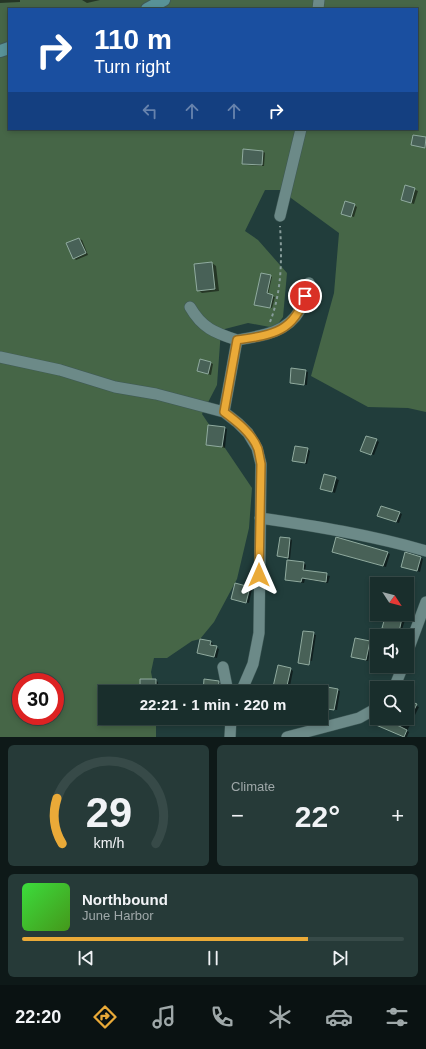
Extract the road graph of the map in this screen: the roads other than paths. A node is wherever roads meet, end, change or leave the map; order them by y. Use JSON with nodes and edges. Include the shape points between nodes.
{"nodes":[{"id":1,"x":164,"y":0,"type":"edge"},
{"id":2,"x":149,"y":8,"type":"edge"},
{"id":3,"x":301,"y":130,"type":"edge"},
{"id":4,"x":280,"y":216,"type":"road end"},
{"id":5,"x":309,"y":283,"type":"dead end"},
{"id":6,"x":190,"y":307,"type":"dead end"},
{"id":7,"x":237,"y":340,"type":"junction"},
{"id":8,"x":0,"y":356,"type":"edge"},
{"id":9,"x":224,"y":412,"type":"junction"},
{"id":10,"x":260,"y":518,"type":"junction"},
{"id":11,"x":426,"y":551,"type":"edge"},
{"id":12,"x":426,"y":602,"type":"edge"},
{"id":13,"x":414,"y":635,"type":"edge"},
{"id":14,"x":222,"y":667,"type":"dead end"},
{"id":15,"x":226,"y":685,"type":"edge"},
{"id":16,"x":244,"y":685,"type":"edge"},
{"id":17,"x":370,"y":712,"type":"edge"},
{"id":18,"x":231,"y":725,"type":"edge"},
{"id":19,"x":230,"y":737,"type":"edge"},
{"id":20,"x":287,"y":737,"type":"edge"}],
"edges":[{"from":1,"to":2,"type":"main road"},
{"from":3,"to":4,"type":"street"},
{"from":5,"to":7,"type":"street","via":[[301,310],[286,327],[265,336]]},
{"from":6,"to":7,"type":"street","via":[[197,319],[208,327]]},
{"from":7,"to":9,"type":"street"},
{"from":8,"to":9,"type":"street","via":[[60,370],[115,387],[156,394]]},
{"from":9,"to":10,"type":"street","via":[[248,433],[257,448],[261,464]]},
{"from":10,"to":11,"type":"street","via":[[359,534]]},
{"from":10,"to":16,"type":"street","via":[[259,633],[253,664]]},
{"from":12,"to":13,"type":"street"},
{"from":14,"to":15,"type":"street"},
{"from":17,"to":20,"type":"street","via":[[358,718]]},
{"from":18,"to":19,"type":"street"}]}
